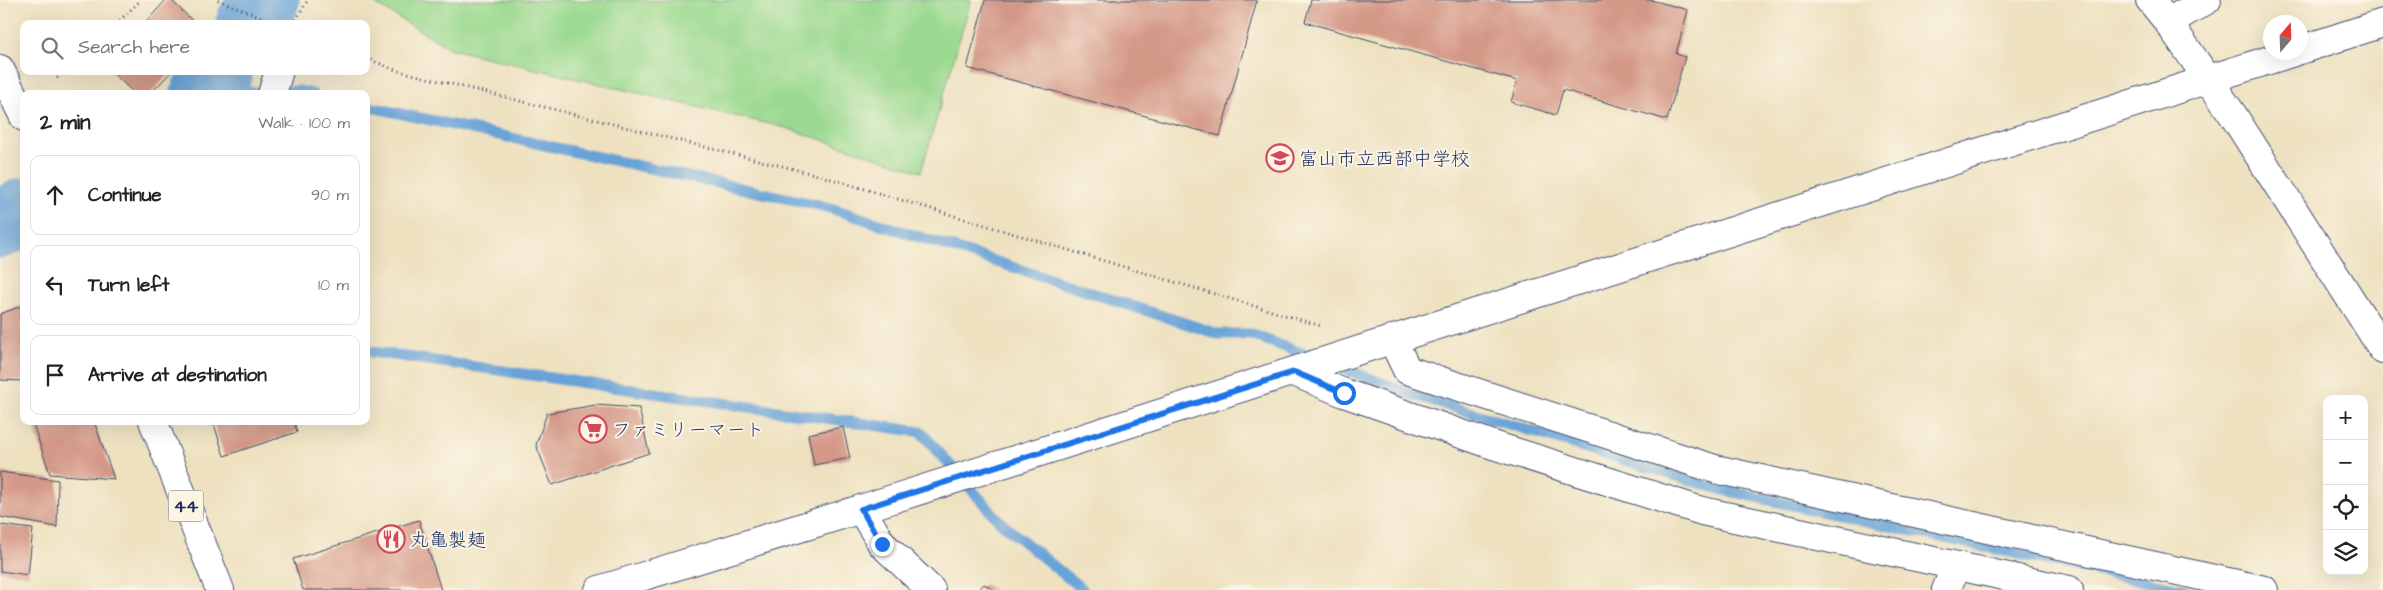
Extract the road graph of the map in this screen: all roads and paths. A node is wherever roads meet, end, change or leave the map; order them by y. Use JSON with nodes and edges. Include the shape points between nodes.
{"nodes":[{"id":1,"x":141,"y":0,"type":"edge"},
{"id":2,"x":218,"y":0,"type":"edge"},
{"id":3,"x":308,"y":0,"type":"edge"},
{"id":4,"x":2150,"y":0,"type":"edge"},
{"id":5,"x":2207,"y":0,"type":"edge"},
{"id":6,"x":120,"y":20,"type":"edge"},
{"id":7,"x":269,"y":20,"type":"edge"},
{"id":8,"x":296,"y":20,"type":"edge"},
{"id":9,"x":2168,"y":22,"type":"junction"},
{"id":10,"x":2383,"y":23,"type":"edge"},
{"id":11,"x":2308,"y":47,"type":"edge"},
{"id":12,"x":370,"y":60,"type":"edge"},
{"id":13,"x":2270,"y":60,"type":"edge"},
{"id":14,"x":0,"y":69,"type":"edge"},
{"id":15,"x":60,"y":75,"type":"edge"},
{"id":16,"x":57,"y":78,"type":"dead end"},
{"id":17,"x":2208,"y":81,"type":"junction"},
{"id":18,"x":20,"y":109,"type":"edge"},
{"id":19,"x":1324,"y":327,"type":"dead end"},
{"id":20,"x":1392,"y":338,"type":"junction"},
{"id":21,"x":2383,"y":350,"type":"edge"},
{"id":22,"x":1295,"y":371,"type":"junction"},
{"id":23,"x":155,"y":425,"type":"edge"},
{"id":24,"x":861,"y":509,"type":"junction"},
{"id":25,"x":1951,"y":578,"type":"edge"},
{"id":26,"x":220,"y":590,"type":"edge"},
{"id":27,"x":599,"y":590,"type":"edge"},
{"id":28,"x":931,"y":590,"type":"edge"},
{"id":29,"x":2069,"y":590,"type":"edge"},
{"id":30,"x":2264,"y":590,"type":"edge"}],
"edges":[{"from":1,"to":6,"type":"path"},
{"from":2,"to":7,"type":"path"},
{"from":3,"to":8,"type":"path"},
{"from":4,"to":9,"type":"street"},
{"from":5,"to":9,"type":"street"},
{"from":9,"to":17,"type":"street"},
{"from":10,"to":11,"type":"street"},
{"from":12,"to":19,"type":"path","via":[[395,70],[818,175]]},
{"from":13,"to":17,"type":"street"},
{"from":14,"to":18,"type":"street"},
{"from":15,"to":16,"type":"path"},
{"from":17,"to":20,"type":"street"},
{"from":17,"to":21,"type":"street"},
{"from":20,"to":22,"type":"street"},
{"from":20,"to":30,"type":"street","via":[[1408,370],[1715,469]]},
{"from":22,"to":24,"type":"street"},
{"from":22,"to":25,"type":"street","via":[[1344,393],[1496,446],[1702,511]]},
{"from":23,"to":26,"type":"street","number":"44"},
{"from":24,"to":27,"type":"street"},
{"from":24,"to":28,"type":"street","via":[[882,544]]},
{"from":25,"to":29,"type":"street"}]}
